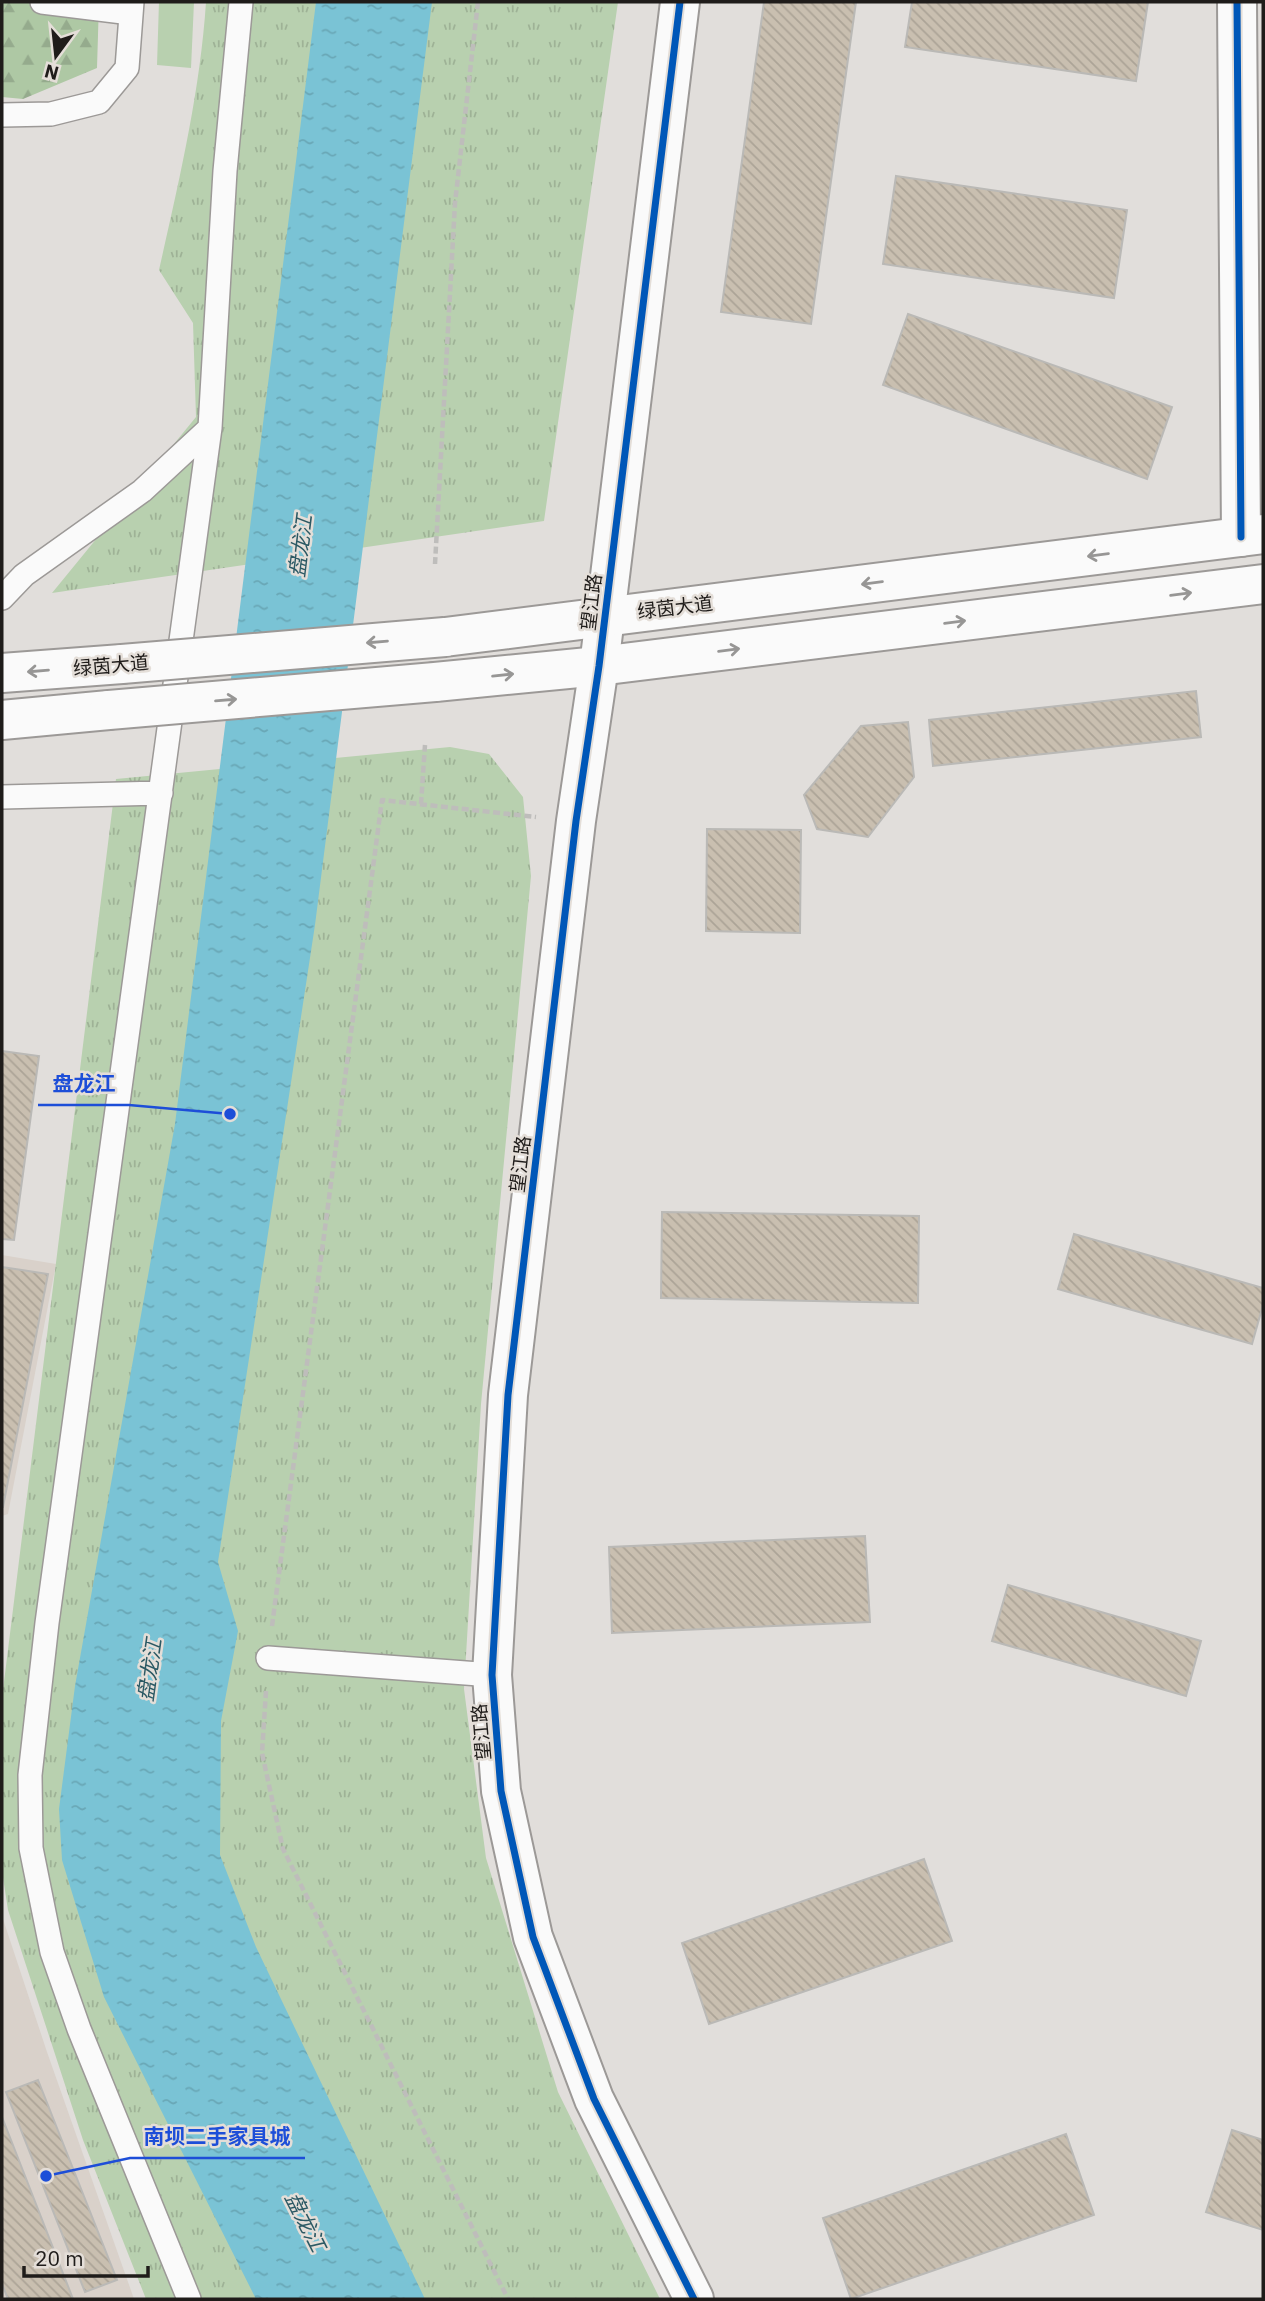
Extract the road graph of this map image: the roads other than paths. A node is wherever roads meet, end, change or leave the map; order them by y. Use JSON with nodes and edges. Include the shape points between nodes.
{"nodes":[{"id":1,"x":42,"y":2,"type":"edge"},
{"id":2,"x":241,"y":2,"type":"edge"},
{"id":3,"x":680,"y":2,"type":"edge"},
{"id":4,"x":1237,"y":2,"type":"edge"},
{"id":5,"x":131,"y":7,"type":"edge"},
{"id":6,"x":2,"y":115,"type":"edge"},
{"id":7,"x":210,"y":428,"type":"junction"},
{"id":8,"x":1252,"y":536,"type":"edge"},
{"id":9,"x":1263,"y":584,"type":"edge"},
{"id":10,"x":2,"y":598,"type":"edge"},
{"id":11,"x":605,"y":616,"type":"junction"},
{"id":12,"x":599,"y":666,"type":"junction"},
{"id":13,"x":2,"y":673,"type":"edge"},
{"id":14,"x":2,"y":720,"type":"edge"},
{"id":15,"x":161,"y":793,"type":"junction"},
{"id":16,"x":2,"y":797,"type":"edge"},
{"id":17,"x":268,"y":1658,"type":"road end"},
{"id":18,"x":492,"y":1675,"type":"junction"},
{"id":19,"x":188,"y":2299,"type":"edge"},
{"id":20,"x":694,"y":2299,"type":"edge"}],
"edges":[{"from":1,"to":5,"type":"lane"},
{"from":2,"to":7,"type":"lane","via":[[225,171]]},
{"from":3,"to":11,"type":"street","name":"望江路"},
{"from":4,"to":8,"type":"street"},
{"from":5,"to":6,"type":"lane","via":[[127,68],[99,102],[51,114]]},
{"from":7,"to":10,"type":"lane","via":[[142,491],[24,575]]},
{"from":7,"to":15,"type":"lane"},
{"from":8,"to":11,"type":"street","name":"绿茵大道","one_way":true},
{"from":12,"to":9,"type":"street","one_way":true},
{"from":11,"to":12,"type":"street","name":"望江路"},
{"from":11,"to":13,"type":"street","name":"绿茵大道","one_way":true,"bridge":true,"via":[[445,636]]},
{"from":14,"to":12,"type":"street","one_way":true,"bridge":true},
{"from":12,"to":18,"type":"street","name":"望江路","via":[[576,821],[508,1395]]},
{"from":15,"to":16,"type":"lane"},
{"from":15,"to":19,"type":"lane","via":[[47,1623],[30,1775],[31,1848],[52,1952]]},
{"from":17,"to":18,"type":"lane"},
{"from":18,"to":20,"type":"street","name":"望江路","via":[[501,1791],[533,1937],[594,2099]]}]}
